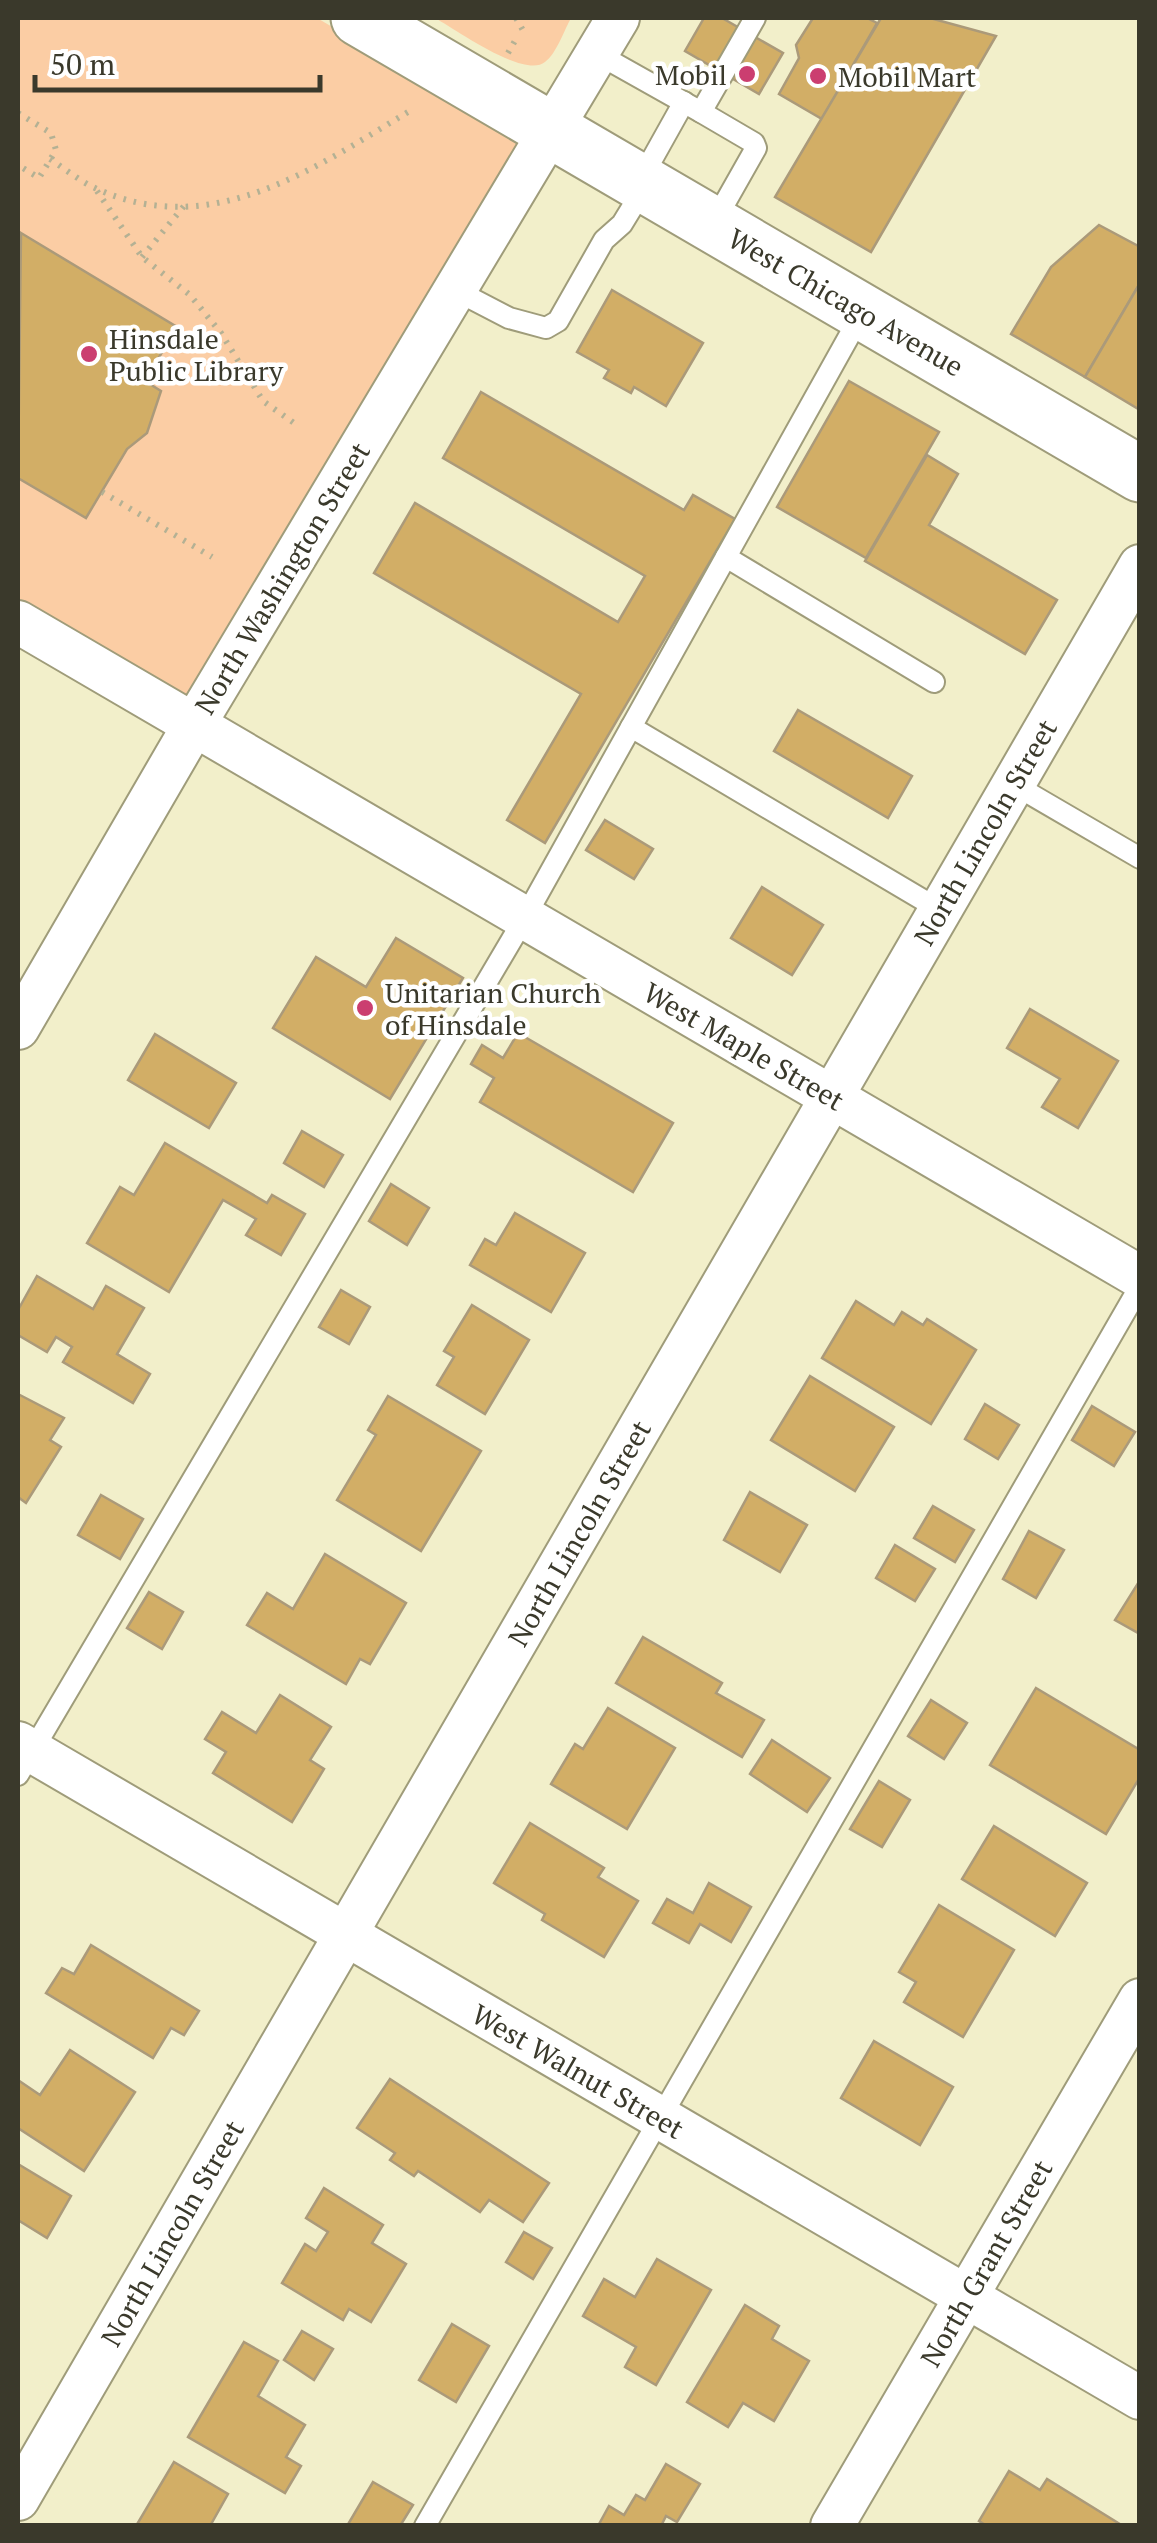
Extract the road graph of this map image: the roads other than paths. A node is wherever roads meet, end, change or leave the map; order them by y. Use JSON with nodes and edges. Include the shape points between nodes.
{"nodes":[{"id":1,"x":360,"y":18,"type":"edge"},
{"id":2,"x":755,"y":18,"type":"edge"},
{"id":3,"x":607,"y":35,"type":"edge"},
{"id":4,"x":693,"y":107,"type":"junction"},
{"id":5,"x":552,"y":130,"type":"junction"},
{"id":6,"x":643,"y":183,"type":"junction"},
{"id":7,"x":713,"y":224,"type":"junction"},
{"id":8,"x":455,"y":290,"type":"junction"},
{"id":9,"x":862,"y":312,"type":"junction"},
{"id":10,"x":1140,"y":474,"type":"edge"},
{"id":11,"x":726,"y":558,"type":"junction"},
{"id":12,"x":1140,"y":566,"type":"edge"},
{"id":13,"x":18,"y":622,"type":"edge"},
{"id":14,"x":934,"y":682,"type":"dead end"},
{"id":15,"x":194,"y":725,"type":"junction"},
{"id":16,"x":631,"y":727,"type":"junction"},
{"id":17,"x":1013,"y":784,"type":"junction"},
{"id":18,"x":1140,"y":858,"type":"edge"},
{"id":19,"x":940,"y":910,"type":"junction"},
{"id":20,"x":524,"y":919,"type":"junction"},
{"id":21,"x":18,"y":1028,"type":"edge"},
{"id":22,"x":832,"y":1097,"type":"junction"},
{"id":23,"x":1140,"y":1277,"type":"edge"},
{"id":24,"x":1140,"y":1286,"type":"edge"},
{"id":25,"x":22,"y":1756,"type":"edge"},
{"id":26,"x":345,"y":1934,"type":"junction"},
{"id":27,"x":1140,"y":2000,"type":"edge"},
{"id":28,"x":660,"y":2118,"type":"junction"},
{"id":29,"x":966,"y":2297,"type":"junction"},
{"id":30,"x":1140,"y":2398,"type":"edge"},
{"id":31,"x":18,"y":2499,"type":"edge"},
{"id":32,"x":426,"y":2526,"type":"edge"},
{"id":33,"x":832,"y":2526,"type":"edge"}],
"edges":[{"from":1,"to":5,"type":"main road","name":"West Chicago Avenue"},
{"from":2,"to":4,"type":"lane"},
{"from":3,"to":4,"type":"lane"},
{"from":3,"to":5,"type":"street","name":"North Washington Street"},
{"from":4,"to":6,"type":"lane"},
{"from":4,"to":7,"type":"lane","via":[[756,148]]},
{"from":5,"to":6,"type":"main road","name":"West Chicago Avenue"},
{"from":5,"to":8,"type":"street","name":"North Washington Street"},
{"from":6,"to":7,"type":"main road","name":"West Chicago Avenue"},
{"from":6,"to":8,"type":"lane","via":[[558,321],[546,328],[509,318]]},
{"from":7,"to":9,"type":"main road","name":"West Chicago Avenue"},
{"from":8,"to":15,"type":"street","name":"North Washington Street"},
{"from":9,"to":10,"type":"main road","name":"West Chicago Avenue"},
{"from":9,"to":11,"type":"lane"},
{"from":11,"to":14,"type":"lane"},
{"from":11,"to":16,"type":"lane"},
{"from":12,"to":17,"type":"street","name":"North Lincoln Street"},
{"from":13,"to":15,"type":"street","name":"West Maple Street"},
{"from":15,"to":20,"type":"street","name":"West Maple Street"},
{"from":15,"to":21,"type":"street","name":"North Washington Street"},
{"from":16,"to":19,"type":"lane"},
{"from":16,"to":20,"type":"lane"},
{"from":17,"to":18,"type":"lane"},
{"from":17,"to":19,"type":"street","name":"North Lincoln Street"},
{"from":19,"to":22,"type":"street","name":"North Lincoln Street"},
{"from":20,"to":22,"type":"street","name":"West Maple Street"},
{"from":20,"to":25,"type":"lane"},
{"from":22,"to":23,"type":"street","name":"West Maple Street"},
{"from":22,"to":26,"type":"street","name":"North Lincoln Street"},
{"from":24,"to":28,"type":"lane"},
{"from":25,"to":26,"type":"street","name":"West Walnut Street"},
{"from":26,"to":28,"type":"street","name":"West Walnut Street"},
{"from":26,"to":31,"type":"street","name":"North Lincoln Street"},
{"from":27,"to":29,"type":"street","name":"North Grant Street"},
{"from":28,"to":29,"type":"street","name":"West Walnut Street"},
{"from":28,"to":32,"type":"lane"},
{"from":29,"to":30,"type":"street","name":"West Walnut Street"},
{"from":29,"to":33,"type":"street","name":"North Grant Street"}]}
